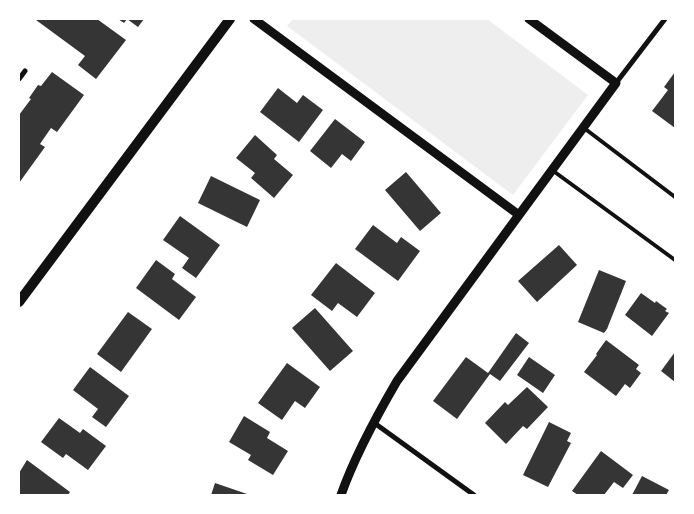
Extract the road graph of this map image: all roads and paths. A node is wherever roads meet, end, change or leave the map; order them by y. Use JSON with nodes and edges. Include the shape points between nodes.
{"nodes":[{"id":1,"x":230,"y":19,"type":"edge"},
{"id":2,"x":254,"y":19,"type":"edge"},
{"id":3,"x":529,"y":19,"type":"edge"},
{"id":4,"x":665,"y":19,"type":"edge"},
{"id":5,"x":25,"y":71,"type":"dead end"},
{"id":6,"x":19,"y":79,"type":"edge"},
{"id":7,"x":616,"y":83,"type":"junction"},
{"id":8,"x":584,"y":128,"type":"junction"},
{"id":9,"x":552,"y":170,"type":"junction"},
{"id":10,"x":675,"y":197,"type":"edge"},
{"id":11,"x":519,"y":215,"type":"junction"},
{"id":12,"x":675,"y":260,"type":"edge"},
{"id":13,"x":19,"y":302,"type":"edge"},
{"id":14,"x":373,"y":422,"type":"junction"},
{"id":15,"x":341,"y":495,"type":"edge"},
{"id":16,"x":474,"y":495,"type":"edge"}],
"edges":[{"from":1,"to":13,"type":"main road"},
{"from":2,"to":11,"type":"street"},
{"from":3,"to":7,"type":"street"},
{"from":4,"to":7,"type":"street"},
{"from":5,"to":6,"type":"street"},
{"from":7,"to":8,"type":"street"},
{"from":8,"to":9,"type":"street"},
{"from":8,"to":10,"type":"lane"},
{"from":9,"to":11,"type":"street"},
{"from":9,"to":12,"type":"lane"},
{"from":11,"to":14,"type":"street","via":[[397,381]]},
{"from":14,"to":15,"type":"street"},
{"from":14,"to":16,"type":"street"}]}
